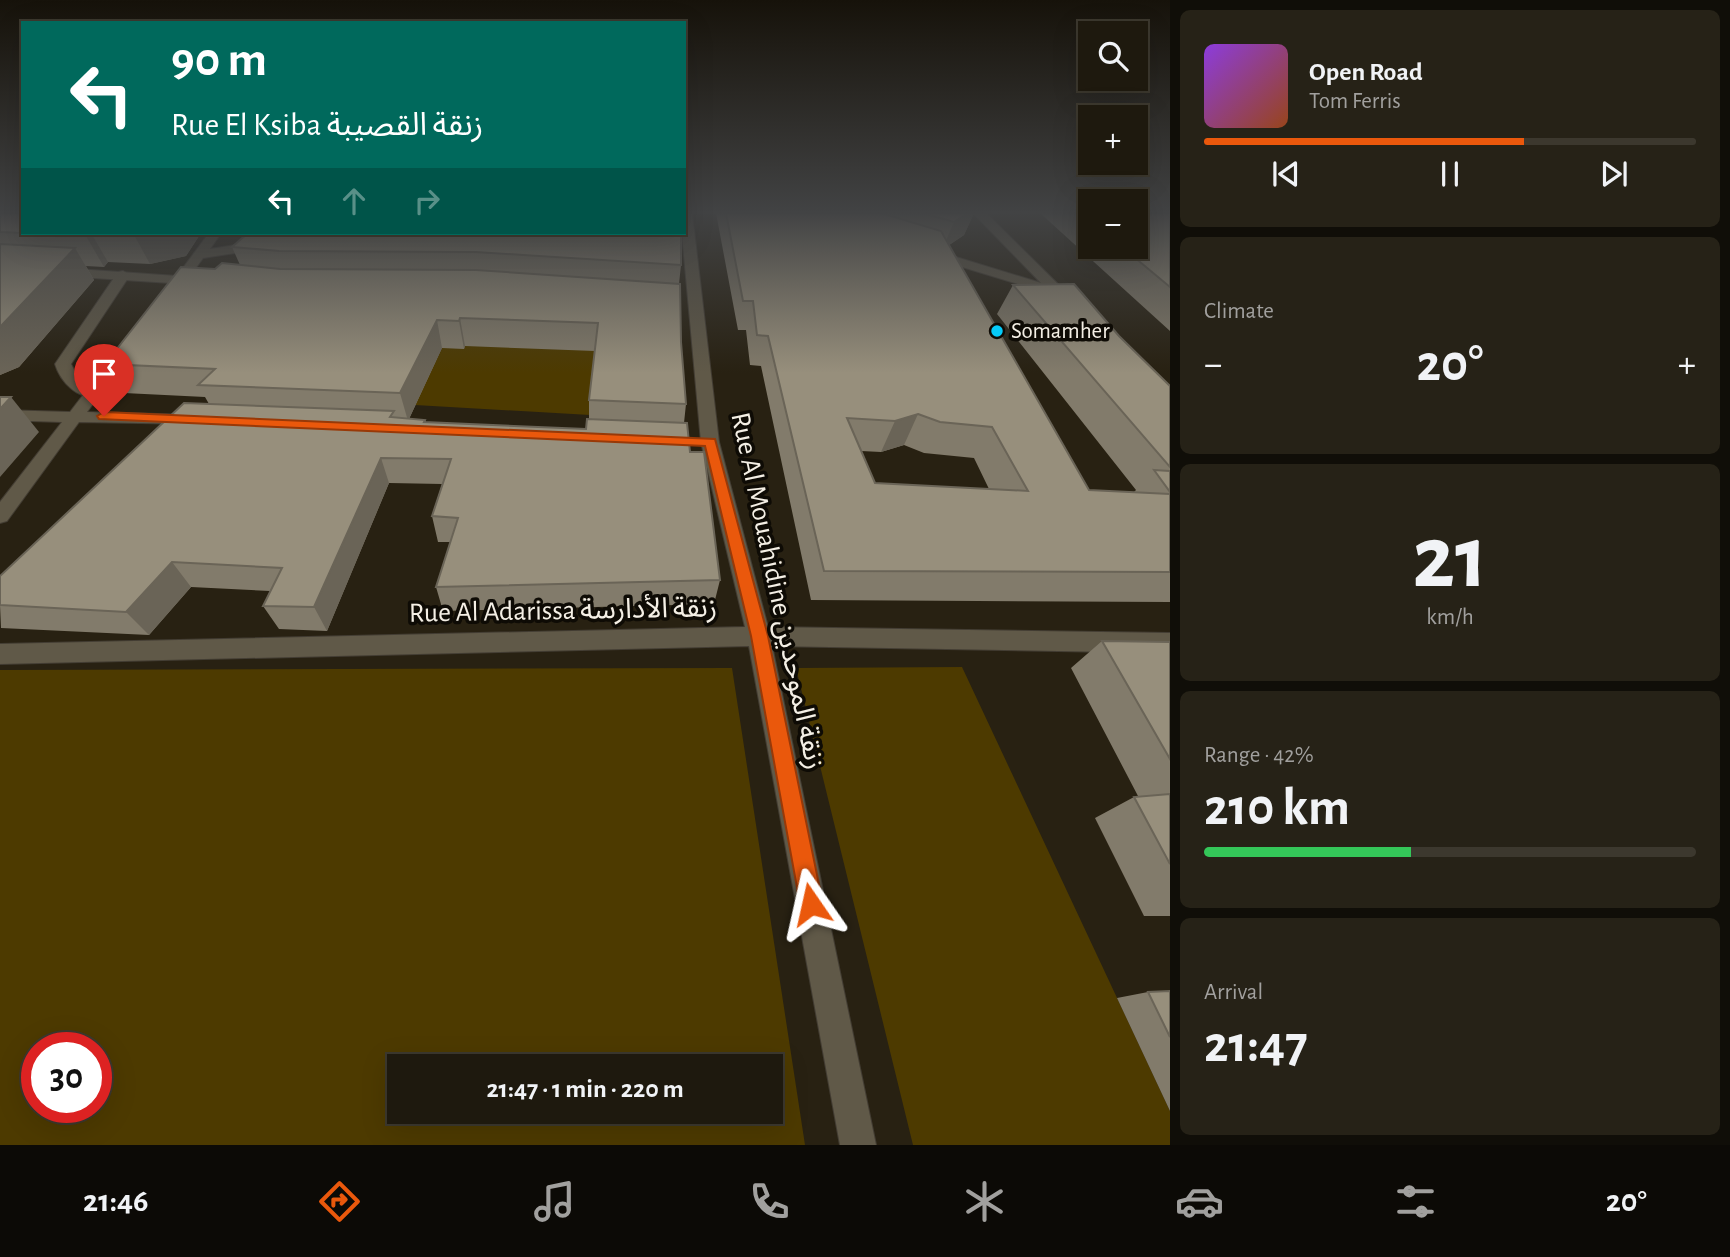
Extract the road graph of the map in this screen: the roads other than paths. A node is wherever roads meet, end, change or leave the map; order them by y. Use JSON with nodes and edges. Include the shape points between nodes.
{"nodes":[{"id":1,"x":192,"y":266,"type":"edge"},
{"id":2,"x":687,"y":266,"type":"edge"},
{"id":3,"x":974,"y":266,"type":"edge"},
{"id":4,"x":1033,"y":266,"type":"edge"},
{"id":5,"x":41,"y":270,"type":"edge"},
{"id":6,"x":123,"y":275,"type":"junction"},
{"id":7,"x":182,"y":278,"type":"junction"},
{"id":8,"x":213,"y":283,"type":"edge"},
{"id":9,"x":1059,"y":292,"type":"junction"},
{"id":10,"x":168,"y":295,"type":"edge"},
{"id":11,"x":1077,"y":311,"type":"edge"},
{"id":12,"x":135,"y":336,"type":"edge"},
{"id":13,"x":92,"y":393,"type":"junction"},
{"id":14,"x":0,"y":415,"type":"edge"},
{"id":15,"x":77,"y":415,"type":"junction"},
{"id":16,"x":214,"y":421,"type":"edge"},
{"id":17,"x":0,"y":516,"type":"edge"},
{"id":18,"x":759,"y":636,"type":"junction"},
{"id":19,"x":1170,"y":643,"type":"edge"},
{"id":20,"x":0,"y":654,"type":"edge"},
{"id":21,"x":858,"y":1145,"type":"edge"}],
"edges":[{"from":1,"to":7,"type":"street"},
{"from":2,"to":18,"type":"street","name":"Rue Al Mouahidine زنقة الموحدين","via":[[704,441]]},
{"from":3,"to":9,"type":"street"},
{"from":4,"to":9,"type":"street"},
{"from":5,"to":6,"type":"street"},
{"from":6,"to":7,"type":"street"},
{"from":6,"to":13,"type":"street","via":[[63,363],[66,376]]},
{"from":7,"to":8,"type":"street"},
{"from":7,"to":10,"type":"street"},
{"from":9,"to":11,"type":"street"},
{"from":12,"to":13,"type":"street"},
{"from":13,"to":15,"type":"street"},
{"from":14,"to":15,"type":"street"},
{"from":15,"to":16,"type":"street"},
{"from":15,"to":17,"type":"street"},
{"from":18,"to":19,"type":"street","name":"Rue Al Adarissa زنقة الأدارسة"},
{"from":18,"to":20,"type":"street","name":"Rue Al Adarissa زنقة الأدارسة"},
{"from":18,"to":21,"type":"street","name":"Rue Al Mouahidine زنقة الموحدين"}]}
